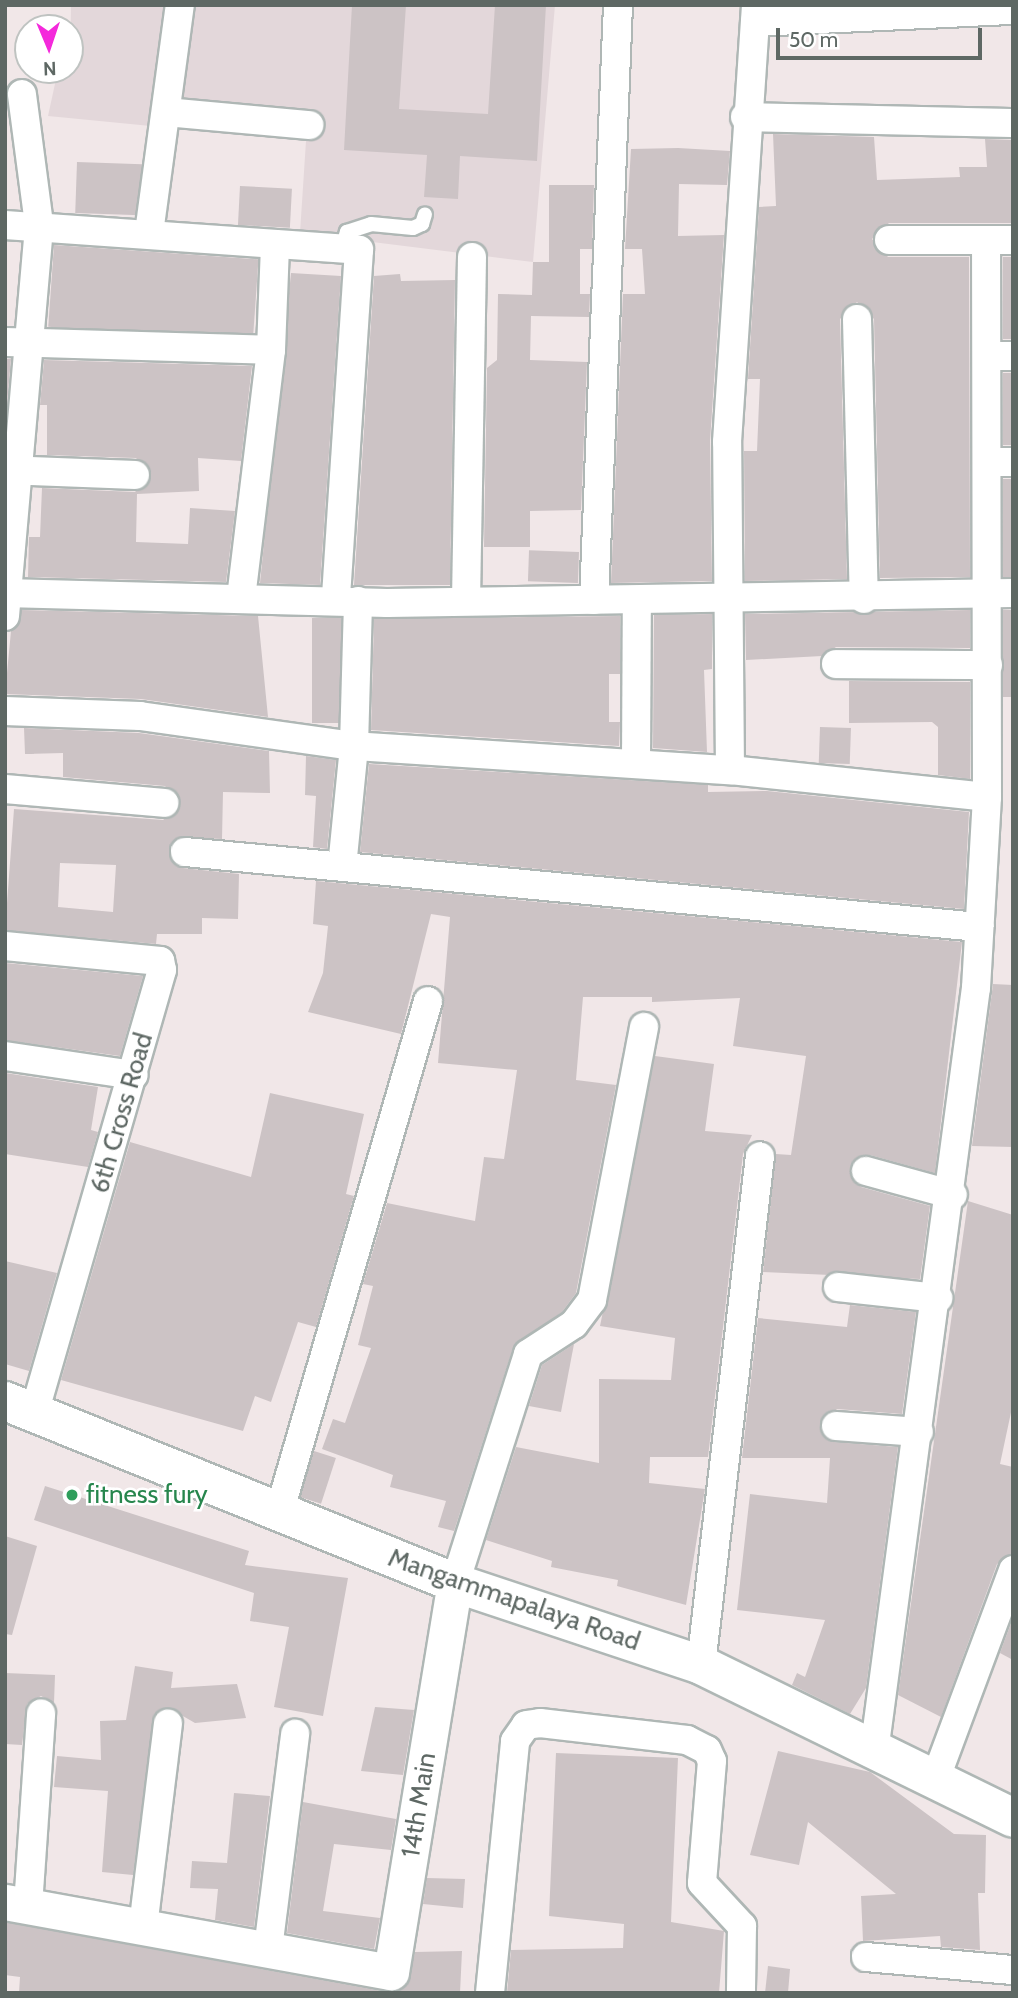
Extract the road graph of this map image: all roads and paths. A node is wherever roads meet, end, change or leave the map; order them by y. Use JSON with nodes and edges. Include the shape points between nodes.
{"nodes":[{"id":1,"x":180,"y":5,"type":"edge"},
{"id":2,"x":618,"y":5,"type":"edge"},
{"id":3,"x":1013,"y":10,"type":"edge"},
{"id":4,"x":755,"y":13,"type":"edge"},
{"id":5,"x":22,"y":94,"type":"dead end"},
{"id":6,"x":166,"y":112,"type":"junction"},
{"id":7,"x":746,"y":117,"type":"junction"},
{"id":8,"x":1013,"y":123,"type":"edge"},
{"id":9,"x":309,"y":125,"type":"dead end"},
{"id":10,"x":425,"y":214,"type":"dead end"},
{"id":11,"x":39,"y":224,"type":"junction"},
{"id":12,"x":5,"y":225,"type":"edge"},
{"id":13,"x":149,"y":233,"type":"junction"},
{"id":14,"x":889,"y":240,"type":"dead end"},
{"id":15,"x":999,"y":240,"type":"edge"},
{"id":16,"x":275,"y":244,"type":"junction"},
{"id":17,"x":342,"y":249,"type":"junction"},
{"id":18,"x":472,"y":257,"type":"dead end"},
{"id":19,"x":857,"y":319,"type":"dead end"},
{"id":20,"x":17,"y":342,"type":"edge"},
{"id":21,"x":271,"y":350,"type":"junction"},
{"id":22,"x":1000,"y":356,"type":"edge"},
{"id":23,"x":1000,"y":462,"type":"edge"},
{"id":24,"x":14,"y":470,"type":"edge"},
{"id":25,"x":135,"y":475,"type":"dead end"},
{"id":26,"x":1000,"y":593,"type":"edge"},
{"id":27,"x":241,"y":598,"type":"junction"},
{"id":28,"x":863,"y":599,"type":"junction"},
{"id":29,"x":6,"y":600,"type":"edge"},
{"id":30,"x":594,"y":600,"type":"junction"},
{"id":31,"x":636,"y":600,"type":"junction"},
{"id":32,"x":347,"y":601,"type":"junction"},
{"id":33,"x":466,"y":601,"type":"junction"},
{"id":34,"x":729,"y":601,"type":"junction"},
{"id":35,"x":836,"y":664,"type":"dead end"},
{"id":36,"x":988,"y":665,"type":"junction"},
{"id":37,"x":6,"y":719,"type":"edge"},
{"id":38,"x":354,"y":746,"type":"junction"},
{"id":39,"x":636,"y":764,"type":"junction"},
{"id":40,"x":730,"y":771,"type":"junction"},
{"id":41,"x":5,"y":789,"type":"edge"},
{"id":42,"x":987,"y":797,"type":"junction"},
{"id":43,"x":164,"y":803,"type":"dead end"},
{"id":44,"x":185,"y":852,"type":"dead end"},
{"id":45,"x":342,"y":867,"type":"junction"},
{"id":46,"x":979,"y":926,"type":"junction"},
{"id":47,"x":5,"y":946,"type":"edge"},
{"id":48,"x":428,"y":1002,"type":"dead end"},
{"id":49,"x":644,"y":1027,"type":"dead end"},
{"id":50,"x":5,"y":1056,"type":"edge"},
{"id":51,"x":134,"y":1075,"type":"junction"},
{"id":52,"x":760,"y":1156,"type":"dead end"},
{"id":53,"x":866,"y":1171,"type":"dead end"},
{"id":54,"x":953,"y":1195,"type":"junction"},
{"id":55,"x":838,"y":1287,"type":"dead end"},
{"id":56,"x":939,"y":1298,"type":"junction"},
{"id":57,"x":20,"y":1407,"type":"edge"},
{"id":58,"x":836,"y":1426,"type":"dead end"},
{"id":59,"x":919,"y":1432,"type":"junction"},
{"id":60,"x":279,"y":1513,"type":"junction"},
{"id":61,"x":1013,"y":1570,"type":"edge"},
{"id":62,"x":455,"y":1583,"type":"junction"},
{"id":63,"x":701,"y":1665,"type":"junction"},
{"id":64,"x":41,"y":1713,"type":"dead end"},
{"id":65,"x":168,"y":1724,"type":"dead end"},
{"id":66,"x":295,"y":1734,"type":"dead end"},
{"id":67,"x":874,"y":1752,"type":"junction"},
{"id":68,"x":935,"y":1780,"type":"junction"},
{"id":69,"x":1013,"y":1818,"type":"edge"},
{"id":70,"x":17,"y":1904,"type":"edge"},
{"id":71,"x":143,"y":1927,"type":"junction"},
{"id":72,"x":268,"y":1949,"type":"junction"},
{"id":73,"x":866,"y":1957,"type":"dead end"},
{"id":74,"x":1013,"y":1970,"type":"edge"},
{"id":75,"x":490,"y":1993,"type":"edge"},
{"id":76,"x":741,"y":1993,"type":"edge"}],
"edges":[{"from":1,"to":6,"type":"street"},
{"from":2,"to":30,"type":"street"},
{"from":3,"to":4,"type":"street"},
{"from":4,"to":7,"type":"street"},
{"from":5,"to":11,"type":"street"},
{"from":6,"to":9,"type":"street"},
{"from":6,"to":13,"type":"street"},
{"from":7,"to":8,"type":"street"},
{"from":7,"to":34,"type":"street","via":[[727,442]]},
{"from":10,"to":17,"type":"lane","via":[[422,225],[413,228],[370,225],[348,232]]},
{"from":11,"to":12,"type":"street"},
{"from":11,"to":13,"type":"street"},
{"from":11,"to":20,"type":"street"},
{"from":13,"to":16,"type":"street"},
{"from":14,"to":15,"type":"street"},
{"from":15,"to":22,"type":"street"},
{"from":16,"to":17,"type":"street"},
{"from":16,"to":21,"type":"street"},
{"from":17,"to":32,"type":"street","via":[[359,250]]},
{"from":18,"to":33,"type":"street"},
{"from":19,"to":28,"type":"street"},
{"from":20,"to":21,"type":"street"},
{"from":20,"to":24,"type":"street"},
{"from":21,"to":27,"type":"street"},
{"from":22,"to":23,"type":"street"},
{"from":23,"to":26,"type":"street"},
{"from":24,"to":25,"type":"street"},
{"from":24,"to":29,"type":"street"},
{"from":26,"to":28,"type":"street"},
{"from":26,"to":36,"type":"street"},
{"from":27,"to":29,"type":"street"},
{"from":27,"to":32,"type":"street"},
{"from":28,"to":34,"type":"street"},
{"from":30,"to":31,"type":"street"},
{"from":30,"to":33,"type":"street"},
{"from":31,"to":34,"type":"street"},
{"from":31,"to":39,"type":"street"},
{"from":32,"to":33,"type":"street"},
{"from":32,"to":38,"type":"street"},
{"from":34,"to":40,"type":"street"},
{"from":35,"to":36,"type":"street"},
{"from":36,"to":42,"type":"street"},
{"from":37,"to":38,"type":"street","via":[[140,716]]},
{"from":38,"to":39,"type":"street"},
{"from":38,"to":45,"type":"street"},
{"from":39,"to":40,"type":"street"},
{"from":40,"to":42,"type":"street"},
{"from":41,"to":43,"type":"street"},
{"from":42,"to":46,"type":"street"},
{"from":44,"to":45,"type":"street"},
{"from":45,"to":46,"type":"street"},
{"from":46,"to":54,"type":"street"},
{"from":47,"to":51,"type":"street","name":"6th Cross Road","via":[[160,961]]},
{"from":48,"to":60,"type":"street"},
{"from":49,"to":62,"type":"street","name":"14th Main","via":[[594,1289],[584,1315],[528,1354]]},
{"from":50,"to":51,"type":"street"},
{"from":51,"to":57,"type":"street","name":"6th Cross Road"},
{"from":52,"to":63,"type":"street"},
{"from":53,"to":54,"type":"street"},
{"from":54,"to":56,"type":"street"},
{"from":55,"to":56,"type":"street"},
{"from":56,"to":59,"type":"street"},
{"from":57,"to":60,"type":"main road","name":"Mangammapalaya Road"},
{"from":58,"to":59,"type":"street"},
{"from":59,"to":67,"type":"street"},
{"from":60,"to":62,"type":"main road","name":"Mangammapalaya Road"},
{"from":61,"to":68,"type":"street"},
{"from":62,"to":63,"type":"main road","name":"Mangammapalaya Road"},
{"from":62,"to":72,"type":"street","name":"14th Main","via":[[391,1972]]},
{"from":63,"to":67,"type":"main road","name":"Mangammapalaya Road"},
{"from":64,"to":70,"type":"street"},
{"from":65,"to":71,"type":"street"},
{"from":66,"to":72,"type":"street"},
{"from":67,"to":68,"type":"main road","name":"Mangammapalaya Road"},
{"from":68,"to":69,"type":"main road","name":"Mangammapalaya Road"},
{"from":70,"to":71,"type":"street","name":"14th Main"},
{"from":71,"to":72,"type":"street","name":"14th Main"},
{"from":73,"to":74,"type":"street"},
{"from":75,"to":76,"type":"street","via":[[515,1741],[526,1726],[540,1723],[687,1740],[707,1750],[712,1761],[702,1883],[742,1926]]}]}
